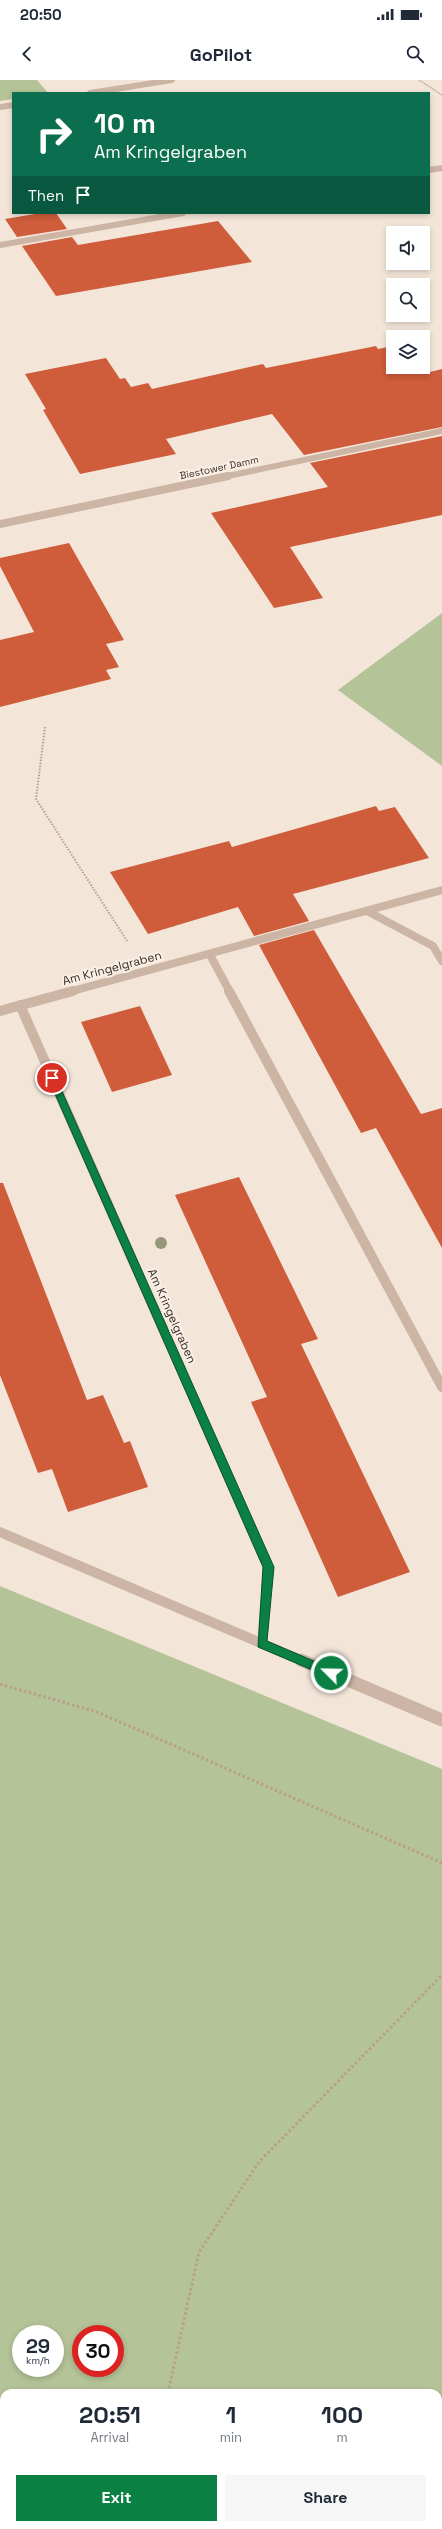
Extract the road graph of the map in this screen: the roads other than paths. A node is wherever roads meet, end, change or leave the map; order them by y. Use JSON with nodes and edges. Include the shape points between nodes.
{"nodes":[{"id":1,"x":172,"y":80,"type":"edge"},
{"id":2,"x":96,"y":92,"type":"edge"},
{"id":3,"x":12,"y":105,"type":"edge"},
{"id":4,"x":0,"y":107,"type":"edge"},
{"id":5,"x":442,"y":168,"type":"edge"},
{"id":6,"x":430,"y":170,"type":"edge"},
{"id":7,"x":177,"y":214,"type":"edge"},
{"id":8,"x":0,"y":245,"type":"edge"},
{"id":9,"x":442,"y":431,"type":"edge"},
{"id":10,"x":0,"y":524,"type":"edge"},
{"id":11,"x":442,"y":890,"type":"edge"},
{"id":12,"x":367,"y":911,"type":"junction"},
{"id":13,"x":210,"y":955,"type":"junction"},
{"id":14,"x":442,"y":961,"type":"edge"},
{"id":15,"x":20,"y":1006,"type":"junction"},
{"id":16,"x":0,"y":1011,"type":"edge"},
{"id":17,"x":442,"y":1387,"type":"edge"},
{"id":18,"x":0,"y":1532,"type":"edge"},
{"id":19,"x":262,"y":1644,"type":"junction"},
{"id":20,"x":442,"y":1720,"type":"edge"}],
"edges":[{"from":1,"to":2,"type":"street"},
{"from":3,"to":4,"type":"street"},
{"from":5,"to":6,"type":"street"},
{"from":7,"to":8,"type":"street"},
{"from":9,"to":10,"type":"street","name":"Biestower Damm"},
{"from":11,"to":12,"type":"street","name":"Am Kringelgraben"},
{"from":12,"to":13,"type":"street","name":"Am Kringelgraben"},
{"from":12,"to":14,"type":"street","via":[[433,946]]},
{"from":13,"to":15,"type":"street","name":"Am Kringelgraben"},
{"from":13,"to":17,"type":"street"},
{"from":15,"to":16,"type":"street","name":"Am Kringelgraben"},
{"from":15,"to":19,"type":"street","name":"Am Kringelgraben","via":[[268,1567]]},
{"from":18,"to":19,"type":"street"},
{"from":19,"to":20,"type":"street"}]}
